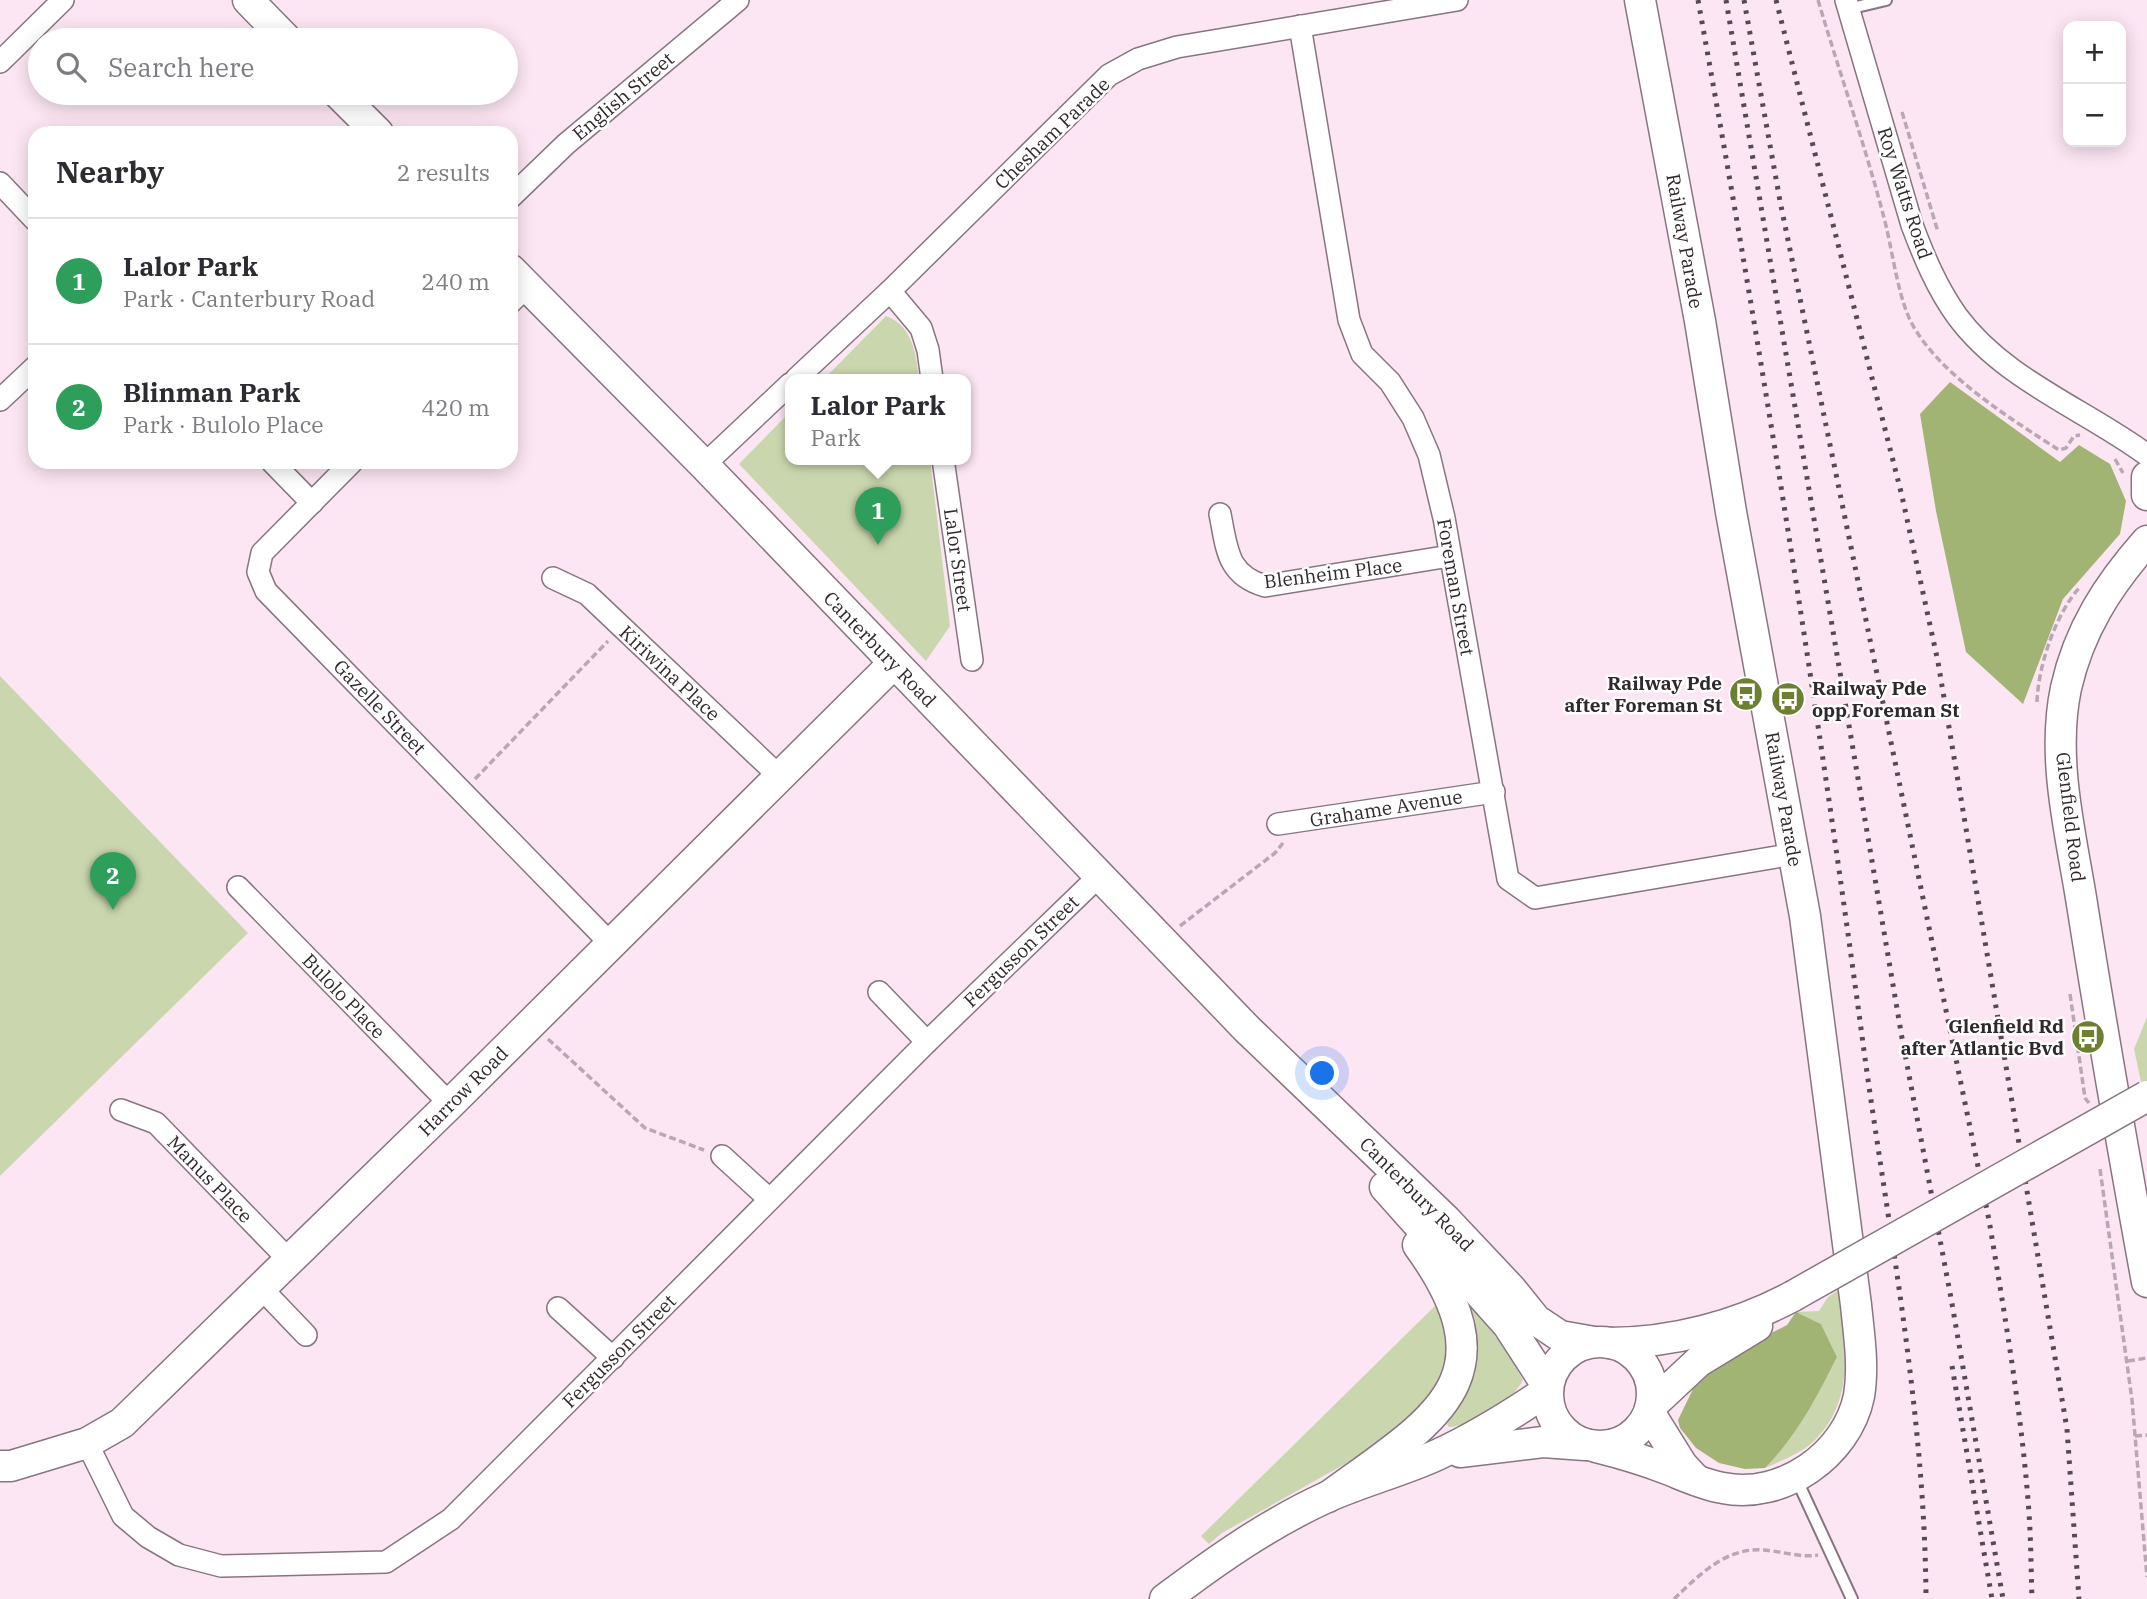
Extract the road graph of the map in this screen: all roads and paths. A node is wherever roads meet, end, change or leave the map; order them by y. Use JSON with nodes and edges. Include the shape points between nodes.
{"nodes":[{"id":1,"x":63,"y":0,"type":"edge"},
{"id":2,"x":248,"y":0,"type":"edge"},
{"id":3,"x":738,"y":0,"type":"edge"},
{"id":4,"x":1457,"y":0,"type":"edge"},
{"id":5,"x":1640,"y":0,"type":"edge"},
{"id":6,"x":1818,"y":0,"type":"edge"},
{"id":7,"x":1886,"y":0,"type":"edge"},
{"id":8,"x":1847,"y":4,"type":"edge"},
{"id":9,"x":1300,"y":26,"type":"junction"},
{"id":10,"x":35,"y":28,"type":"edge"},
{"id":11,"x":275,"y":28,"type":"edge"},
{"id":12,"x":28,"y":34,"type":"edge"},
{"id":13,"x":0,"y":62,"type":"edge"},
{"id":14,"x":350,"y":105,"type":"edge"},
{"id":15,"x":1902,"y":111,"type":"dead end"},
{"id":16,"x":371,"y":126,"type":"edge"},
{"id":17,"x":0,"y":183,"type":"edge"},
{"id":18,"x":518,"y":190,"type":"edge"},
{"id":19,"x":28,"y":213,"type":"edge"},
{"id":20,"x":1883,"y":213,"type":"dead end"},
{"id":21,"x":1941,"y":240,"type":"dead end"},
{"id":22,"x":518,"y":288,"type":"edge"},
{"id":23,"x":890,"y":291,"type":"junction"},
{"id":24,"x":28,"y":374,"type":"edge"},
{"id":25,"x":801,"y":374,"type":"edge"},
{"id":26,"x":931,"y":374,"type":"edge"},
{"id":27,"x":785,"y":389,"type":"edge"},
{"id":28,"x":0,"y":400,"type":"edge"},
{"id":29,"x":2147,"y":455,"type":"edge"},
{"id":30,"x":704,"y":465,"type":"junction"},
{"id":31,"x":944,"y":465,"type":"edge"},
{"id":32,"x":279,"y":469,"type":"edge"},
{"id":33,"x":345,"y":469,"type":"edge"},
{"id":34,"x":2147,"y":478,"type":"edge"},
{"id":35,"x":2147,"y":495,"type":"edge"},
{"id":36,"x":312,"y":503,"type":"junction"},
{"id":37,"x":1220,"y":514,"type":"dead end"},
{"id":38,"x":2147,"y":541,"type":"edge"},
{"id":39,"x":1450,"y":556,"type":"junction"},
{"id":40,"x":553,"y":578,"type":"dead end"},
{"id":41,"x":622,"y":626,"type":"junction"},
{"id":42,"x":972,"y":660,"type":"dead end"},
{"id":43,"x":894,"y":663,"type":"junction"},
{"id":44,"x":780,"y":777,"type":"junction"},
{"id":45,"x":462,"y":792,"type":"junction"},
{"id":46,"x":1494,"y":792,"type":"junction"},
{"id":47,"x":1301,"y":821,"type":"junction"},
{"id":48,"x":1278,"y":824,"type":"dead end"},
{"id":49,"x":1794,"y":854,"type":"junction"},
{"id":50,"x":1098,"y":877,"type":"junction"},
{"id":51,"x":238,"y":887,"type":"dead end"},
{"id":52,"x":1162,"y":940,"type":"junction"},
{"id":53,"x":611,"y":944,"type":"junction"},
{"id":54,"x":879,"y":992,"type":"dead end"},
{"id":55,"x":531,"y":1023,"type":"junction"},
{"id":56,"x":1247,"y":1029,"type":"junction"},
{"id":57,"x":927,"y":1042,"type":"junction"},
{"id":58,"x":2147,"y":1096,"type":"edge"},
{"id":59,"x":450,"y":1104,"type":"junction"},
{"id":60,"x":121,"y":1110,"type":"dead end"},
{"id":61,"x":1346,"y":1146,"type":"junction"},
{"id":62,"x":722,"y":1156,"type":"joint"},
{"id":63,"x":769,"y":1199,"type":"junction"},
{"id":64,"x":290,"y":1261,"type":"junction"},
{"id":65,"x":2147,"y":1282,"type":"edge"},
{"id":66,"x":261,"y":1288,"type":"junction"},
{"id":67,"x":1789,"y":1298,"type":"junction"},
{"id":68,"x":558,"y":1308,"type":"dead end"},
{"id":69,"x":306,"y":1335,"type":"dead end"},
{"id":70,"x":1601,"y":1343,"type":"junction"},
{"id":71,"x":613,"y":1358,"type":"junction"},
{"id":72,"x":2147,"y":1358,"type":"edge"},
{"id":73,"x":2127,"y":1362,"type":"dead end"},
{"id":74,"x":1548,"y":1388,"type":"junction"},
{"id":75,"x":1650,"y":1409,"type":"junction"},
{"id":76,"x":2147,"y":1435,"type":"edge"},
{"id":77,"x":2135,"y":1436,"type":"dead end"},
{"id":78,"x":87,"y":1443,"type":"junction"},
{"id":79,"x":1590,"y":1446,"type":"junction"},
{"id":80,"x":1437,"y":1455,"type":"junction"},
{"id":81,"x":0,"y":1466,"type":"edge"},
{"id":82,"x":1796,"y":1478,"type":"junction"},
{"id":83,"x":1696,"y":1480,"type":"junction"},
{"id":84,"x":1328,"y":1497,"type":"junction"},
{"id":85,"x":1829,"y":1550,"type":"junction"},
{"id":86,"x":1165,"y":1599,"type":"edge"},
{"id":87,"x":1674,"y":1599,"type":"edge"},
{"id":88,"x":1852,"y":1599,"type":"edge"}],
"edges":[{"from":1,"to":10,"type":"street"},
{"from":2,"to":11,"type":"main road"},
{"from":3,"to":18,"type":"street","name":"English Street","via":[[566,144]]},
{"from":4,"to":9,"type":"street","name":"Chesham Parade"},
{"from":5,"to":49,"type":"main road","name":"Railway Parade"},
{"from":6,"to":20,"type":"path"},
{"from":7,"to":8,"type":"lane"},
{"from":8,"to":29,"type":"street","name":"Roy Watts Road","via":[[1912,225],[1925,259],[1958,317],[2008,365]]},
{"from":9,"to":23,"type":"street","name":"Chesham Parade","via":[[1177,47],[1138,59],[1109,75]]},
{"from":9,"to":39,"type":"street","name":"Foreman Street","via":[[1349,320],[1362,354],[1390,382],[1429,455]]},
{"from":12,"to":13,"type":"street"},
{"from":14,"to":16,"type":"main road"},
{"from":15,"to":21,"type":"path"},
{"from":17,"to":19,"type":"street"},
{"from":22,"to":30,"type":"main road","name":"Canterbury Road"},
{"from":23,"to":25,"type":"street","name":"Chesham Parade"},
{"from":23,"to":26,"type":"street","via":[[921,328]]},
{"from":24,"to":28,"type":"street"},
{"from":27,"to":30,"type":"street"},
{"from":30,"to":43,"type":"main road","name":"Canterbury Road"},
{"from":31,"to":42,"type":"street","name":"Lalor Street"},
{"from":32,"to":36,"type":"street"},
{"from":33,"to":36,"type":"street","name":"Gazelle Street"},
{"from":34,"to":35,"type":"main road"},
{"from":36,"to":45,"type":"street","name":"Gazelle Street","via":[[261,553],[258,572],[266,591]]},
{"from":37,"to":39,"type":"street","name":"Blenheim Place","via":[[1233,566],[1249,581],[1265,586]]},
{"from":38,"to":65,"type":"main road","name":"Glenfield Road","via":[[2113,582],[2085,630],[2074,657],[2061,723],[2062,776]]},
{"from":39,"to":46,"type":"street","name":"Foreman Street"},
{"from":40,"to":41,"type":"street","name":"Kiriwina Place","via":[[587,594]]},
{"from":41,"to":44,"type":"street","name":"Kiriwina Place"},
{"from":41,"to":45,"type":"path"},
{"from":43,"to":44,"type":"main road","name":"Harrow Road"},
{"from":43,"to":50,"type":"main road","name":"Canterbury Road"},
{"from":44,"to":53,"type":"main road","name":"Harrow Road"},
{"from":45,"to":53,"type":"street","name":"Gazelle Street"},
{"from":46,"to":47,"type":"street","name":"Grahame Avenue"},
{"from":46,"to":49,"type":"street","name":"Foreman Street","via":[[1508,879],[1535,898]]},
{"from":47,"to":48,"type":"street","name":"Grahame Avenue"},
{"from":47,"to":52,"type":"path","via":[[1275,853]]},
{"from":49,"to":82,"type":"main road","name":"Railway Parade","via":[[1862,1363],[1850,1423],[1832,1447]]},
{"from":50,"to":52,"type":"main road","name":"Canterbury Road"},
{"from":50,"to":57,"type":"street","name":"Fergusson Street"},
{"from":51,"to":59,"type":"street","name":"Bulolo Place"},
{"from":52,"to":56,"type":"main road","name":"Canterbury Road"},
{"from":53,"to":55,"type":"main road","name":"Harrow Road"},
{"from":54,"to":57,"type":"street"},
{"from":55,"to":59,"type":"main road","name":"Harrow Road"},
{"from":55,"to":62,"type":"path","via":[[645,1128]]},
{"from":56,"to":61,"type":"main road","name":"Canterbury Road"},
{"from":56,"to":70,"type":"main road","name":"Canterbury Road","via":[[1446,1220],[1536,1320],[1560,1336]]},
{"from":57,"to":63,"type":"street","name":"Fergusson Street"},
{"from":58,"to":67,"type":"main road","bridge":true},
{"from":59,"to":64,"type":"main road","name":"Harrow Road"},
{"from":60,"to":64,"type":"street","name":"Manus Place","via":[[156,1123]]},
{"from":61,"to":74,"type":"main road","name":"Canterbury Road","via":[[1498,1312]]},
{"from":61,"to":84,"type":"main road","via":[[1448,1291],[1460,1326],[1461,1352],[1450,1392],[1433,1417]]},
{"from":62,"to":63,"type":"street"},
{"from":63,"to":71,"type":"street","name":"Fergusson Street"},
{"from":64,"to":66,"type":"main road","name":"Harrow Road"},
{"from":66,"to":69,"type":"street"},
{"from":66,"to":78,"type":"main road","name":"Harrow Road","via":[[122,1423]]},
{"from":67,"to":70,"type":"main road","via":[[1685,1336]]},
{"from":67,"to":75,"type":"main road","via":[[1762,1322],[1698,1362]]},
{"from":68,"to":71,"type":"street"},
{"from":70,"to":74,"type":"main road","via":[[1575,1348],[1560,1360]]},
{"from":70,"to":75,"type":"main road","via":[[1627,1349],[1641,1362],[1652,1388]]},
{"from":71,"to":78,"type":"street","name":"Fergusson Street","via":[[451,1519],[386,1562],[221,1566],[179,1555],[123,1516]]},
{"from":72,"to":73,"type":"path"},
{"from":74,"to":79,"type":"main road","via":[[1551,1414],[1559,1427],[1570,1438]]},
{"from":74,"to":80,"type":"main road","via":[[1502,1420]]},
{"from":75,"to":79,"type":"main road","via":[[1640,1429],[1625,1441]]},
{"from":75,"to":83,"type":"main road","via":[[1682,1465]]},
{"from":76,"to":77,"type":"path"},
{"from":78,"to":81,"type":"main road","name":"Harrow Road"},
{"from":79,"to":80,"type":"main road","via":[[1543,1442]]},
{"from":79,"to":83,"type":"main road","name":"Railway Parade"},
{"from":80,"to":84,"type":"main road"},
{"from":82,"to":83,"type":"main road","name":"Railway Parade","via":[[1753,1491]]},
{"from":82,"to":85,"type":"lane"},
{"from":84,"to":86,"type":"main road","via":[[1244,1542]]},
{"from":85,"to":87,"type":"path","via":[[1815,1556],[1759,1549],[1729,1555],[1700,1573]]},
{"from":85,"to":88,"type":"lane"}]}
